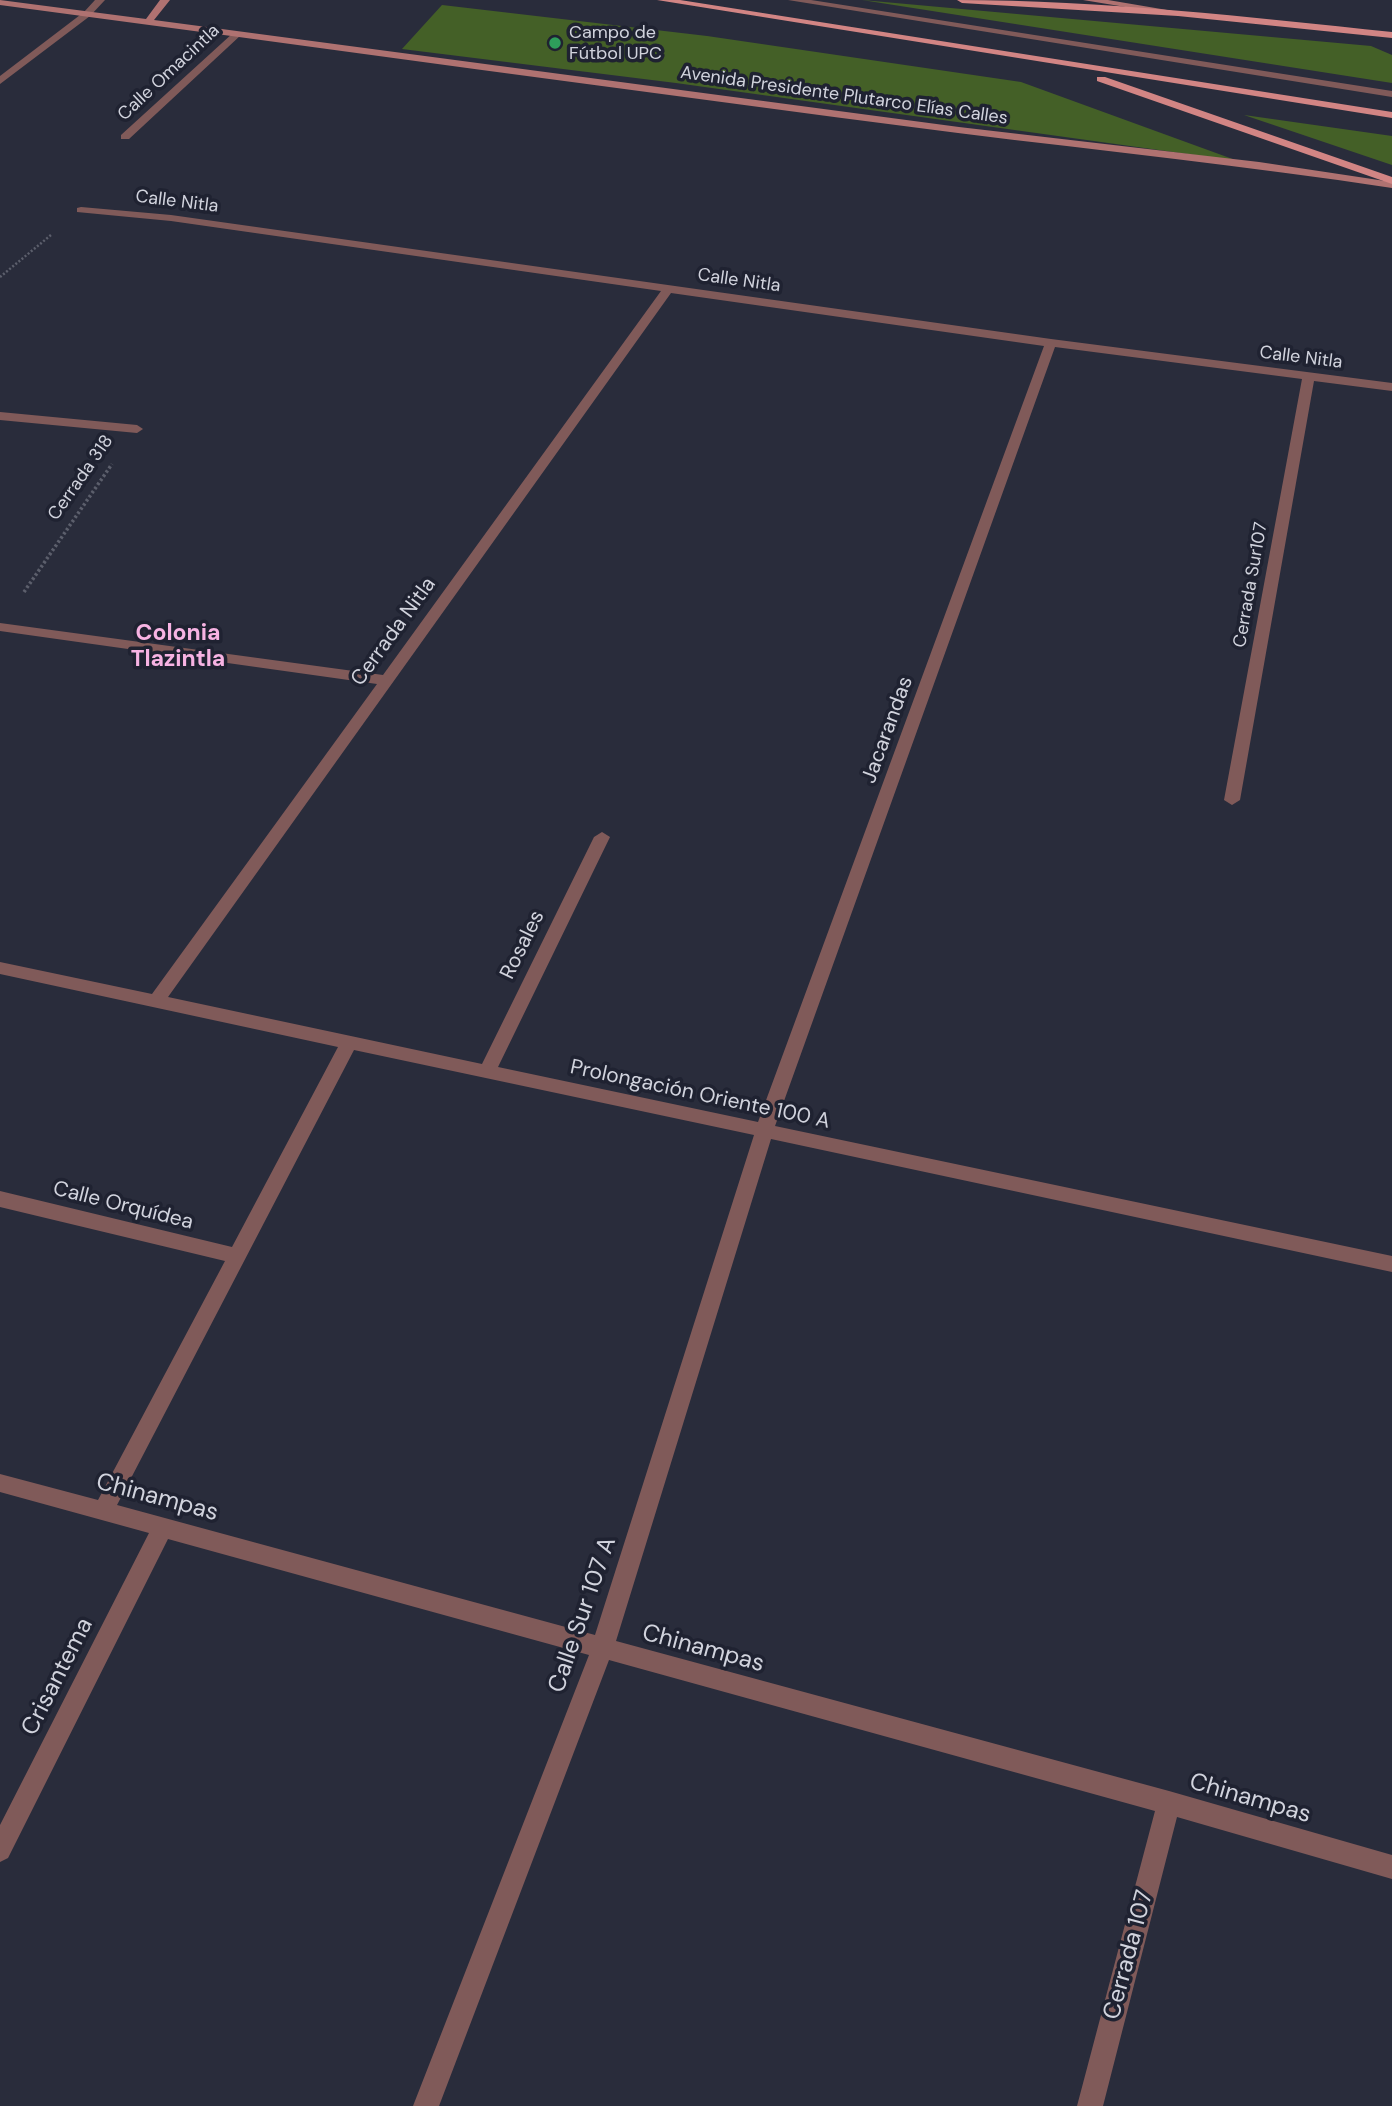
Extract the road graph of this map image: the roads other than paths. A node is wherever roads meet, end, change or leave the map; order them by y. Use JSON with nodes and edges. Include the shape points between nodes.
{"nodes":[{"id":1,"x":100,"y":0,"type":"edge"},
{"id":2,"x":165,"y":0,"type":"edge"},
{"id":3,"x":662,"y":0,"type":"edge"},
{"id":4,"x":793,"y":0,"type":"edge"},
{"id":5,"x":962,"y":0,"type":"edge"},
{"id":6,"x":1088,"y":0,"type":"edge"},
{"id":7,"x":5,"y":1,"type":"edge"},
{"id":8,"x":1178,"y":13,"type":"junction"},
{"id":9,"x":87,"y":14,"type":"junction"},
{"id":10,"x":147,"y":23,"type":"junction"},
{"id":11,"x":236,"y":35,"type":"junction"},
{"id":12,"x":1392,"y":36,"type":"edge"},
{"id":13,"x":1061,"y":65,"type":"junction"},
{"id":14,"x":0,"y":81,"type":"edge"},
{"id":15,"x":1392,"y":94,"type":"edge"},
{"id":16,"x":1392,"y":115,"type":"edge"},
{"id":17,"x":125,"y":137,"type":"dead end"},
{"id":18,"x":1392,"y":183,"type":"edge"},
{"id":19,"x":81,"y":210,"type":"road end"},
{"id":20,"x":668,"y":289,"type":"junction"},
{"id":21,"x":1051,"y":343,"type":"junction"},
{"id":22,"x":1308,"y":377,"type":"junction"},
{"id":23,"x":1392,"y":387,"type":"edge"},
{"id":24,"x":0,"y":416,"type":"edge"},
{"id":25,"x":137,"y":429,"type":"road end"},
{"id":26,"x":0,"y":627,"type":"edge"},
{"id":27,"x":385,"y":680,"type":"junction"},
{"id":28,"x":1232,"y":800,"type":"dead end"},
{"id":29,"x":602,"y":837,"type":"dead end"},
{"id":30,"x":0,"y":968,"type":"edge"},
{"id":31,"x":156,"y":1001,"type":"junction"},
{"id":32,"x":349,"y":1043,"type":"junction"},
{"id":33,"x":486,"y":1073,"type":"junction"},
{"id":34,"x":764,"y":1131,"type":"junction"},
{"id":35,"x":0,"y":1199,"type":"edge"},
{"id":36,"x":236,"y":1256,"type":"junction"},
{"id":37,"x":1392,"y":1264,"type":"edge"},
{"id":38,"x":0,"y":1483,"type":"edge"},
{"id":39,"x":103,"y":1511,"type":"junction"},
{"id":40,"x":163,"y":1527,"type":"junction"},
{"id":41,"x":602,"y":1649,"type":"junction"},
{"id":42,"x":1169,"y":1803,"type":"junction"},
{"id":43,"x":0,"y":1850,"type":"edge"},
{"id":44,"x":1392,"y":1867,"type":"edge"},
{"id":45,"x":426,"y":2106,"type":"edge"},
{"id":46,"x":1090,"y":2106,"type":"edge"}],
"edges":[{"from":1,"to":9,"type":"street"},
{"from":2,"to":10,"type":"street"},
{"from":3,"to":13,"type":"main road"},
{"from":4,"to":15,"type":"street"},
{"from":5,"to":8,"type":"main road"},
{"from":6,"to":8,"type":"street"},
{"from":7,"to":9,"type":"street","name":"Avenida Presidente Plutarco Elías Calles"},
{"from":8,"to":12,"type":"main road"},
{"from":9,"to":10,"type":"street","name":"Avenida Presidente Plutarco Elías Calles"},
{"from":9,"to":14,"type":"street"},
{"from":10,"to":11,"type":"street","name":"Avenida Presidente Plutarco Elías Calles"},
{"from":11,"to":17,"type":"street","name":"Calle Omacintla"},
{"from":11,"to":18,"type":"street","name":"Avenida Presidente Plutarco Elías Calles"},
{"from":13,"to":16,"type":"main road"},
{"from":13,"to":18,"type":"main road"},
{"from":19,"to":20,"type":"street","name":"Calle Nitla","via":[[171,218]]},
{"from":20,"to":21,"type":"street","name":"Calle Nitla"},
{"from":20,"to":27,"type":"street","name":"Cerrada Nitla"},
{"from":21,"to":22,"type":"street","name":"Calle Nitla"},
{"from":21,"to":34,"type":"street","name":"Jacarandas"},
{"from":22,"to":23,"type":"street","name":"Calle Nitla"},
{"from":22,"to":28,"type":"street","name":"Cerrada Sur107"},
{"from":24,"to":25,"type":"street","name":"Cerrada 318"},
{"from":26,"to":27,"type":"street"},
{"from":27,"to":31,"type":"street","name":"Cerrada Nitla"},
{"from":29,"to":33,"type":"street","name":"Rosales"},
{"from":30,"to":31,"type":"street","name":"Prolongación Oriente 100 A"},
{"from":31,"to":32,"type":"street","name":"Prolongación Oriente 100 A"},
{"from":32,"to":33,"type":"street","name":"Prolongación Oriente 100 A"},
{"from":32,"to":36,"type":"street"},
{"from":33,"to":34,"type":"street","name":"Prolongación Oriente 100 A"},
{"from":34,"to":37,"type":"street","name":"Prolongación Oriente 100 A"},
{"from":34,"to":41,"type":"street","name":"Calle Sur 107 A"},
{"from":35,"to":36,"type":"street","name":"Calle Orquídea"},
{"from":36,"to":39,"type":"street"},
{"from":38,"to":39,"type":"street","name":"Chinampas"},
{"from":39,"to":40,"type":"street","name":"Chinampas"},
{"from":40,"to":41,"type":"street","name":"Chinampas"},
{"from":40,"to":43,"type":"street","name":"Crisantema"},
{"from":41,"to":42,"type":"street","name":"Chinampas"},
{"from":41,"to":45,"type":"street","name":"Calle Sur 107 A"},
{"from":42,"to":44,"type":"street","name":"Chinampas"},
{"from":42,"to":46,"type":"street","name":"Cerrada 107"}]}
